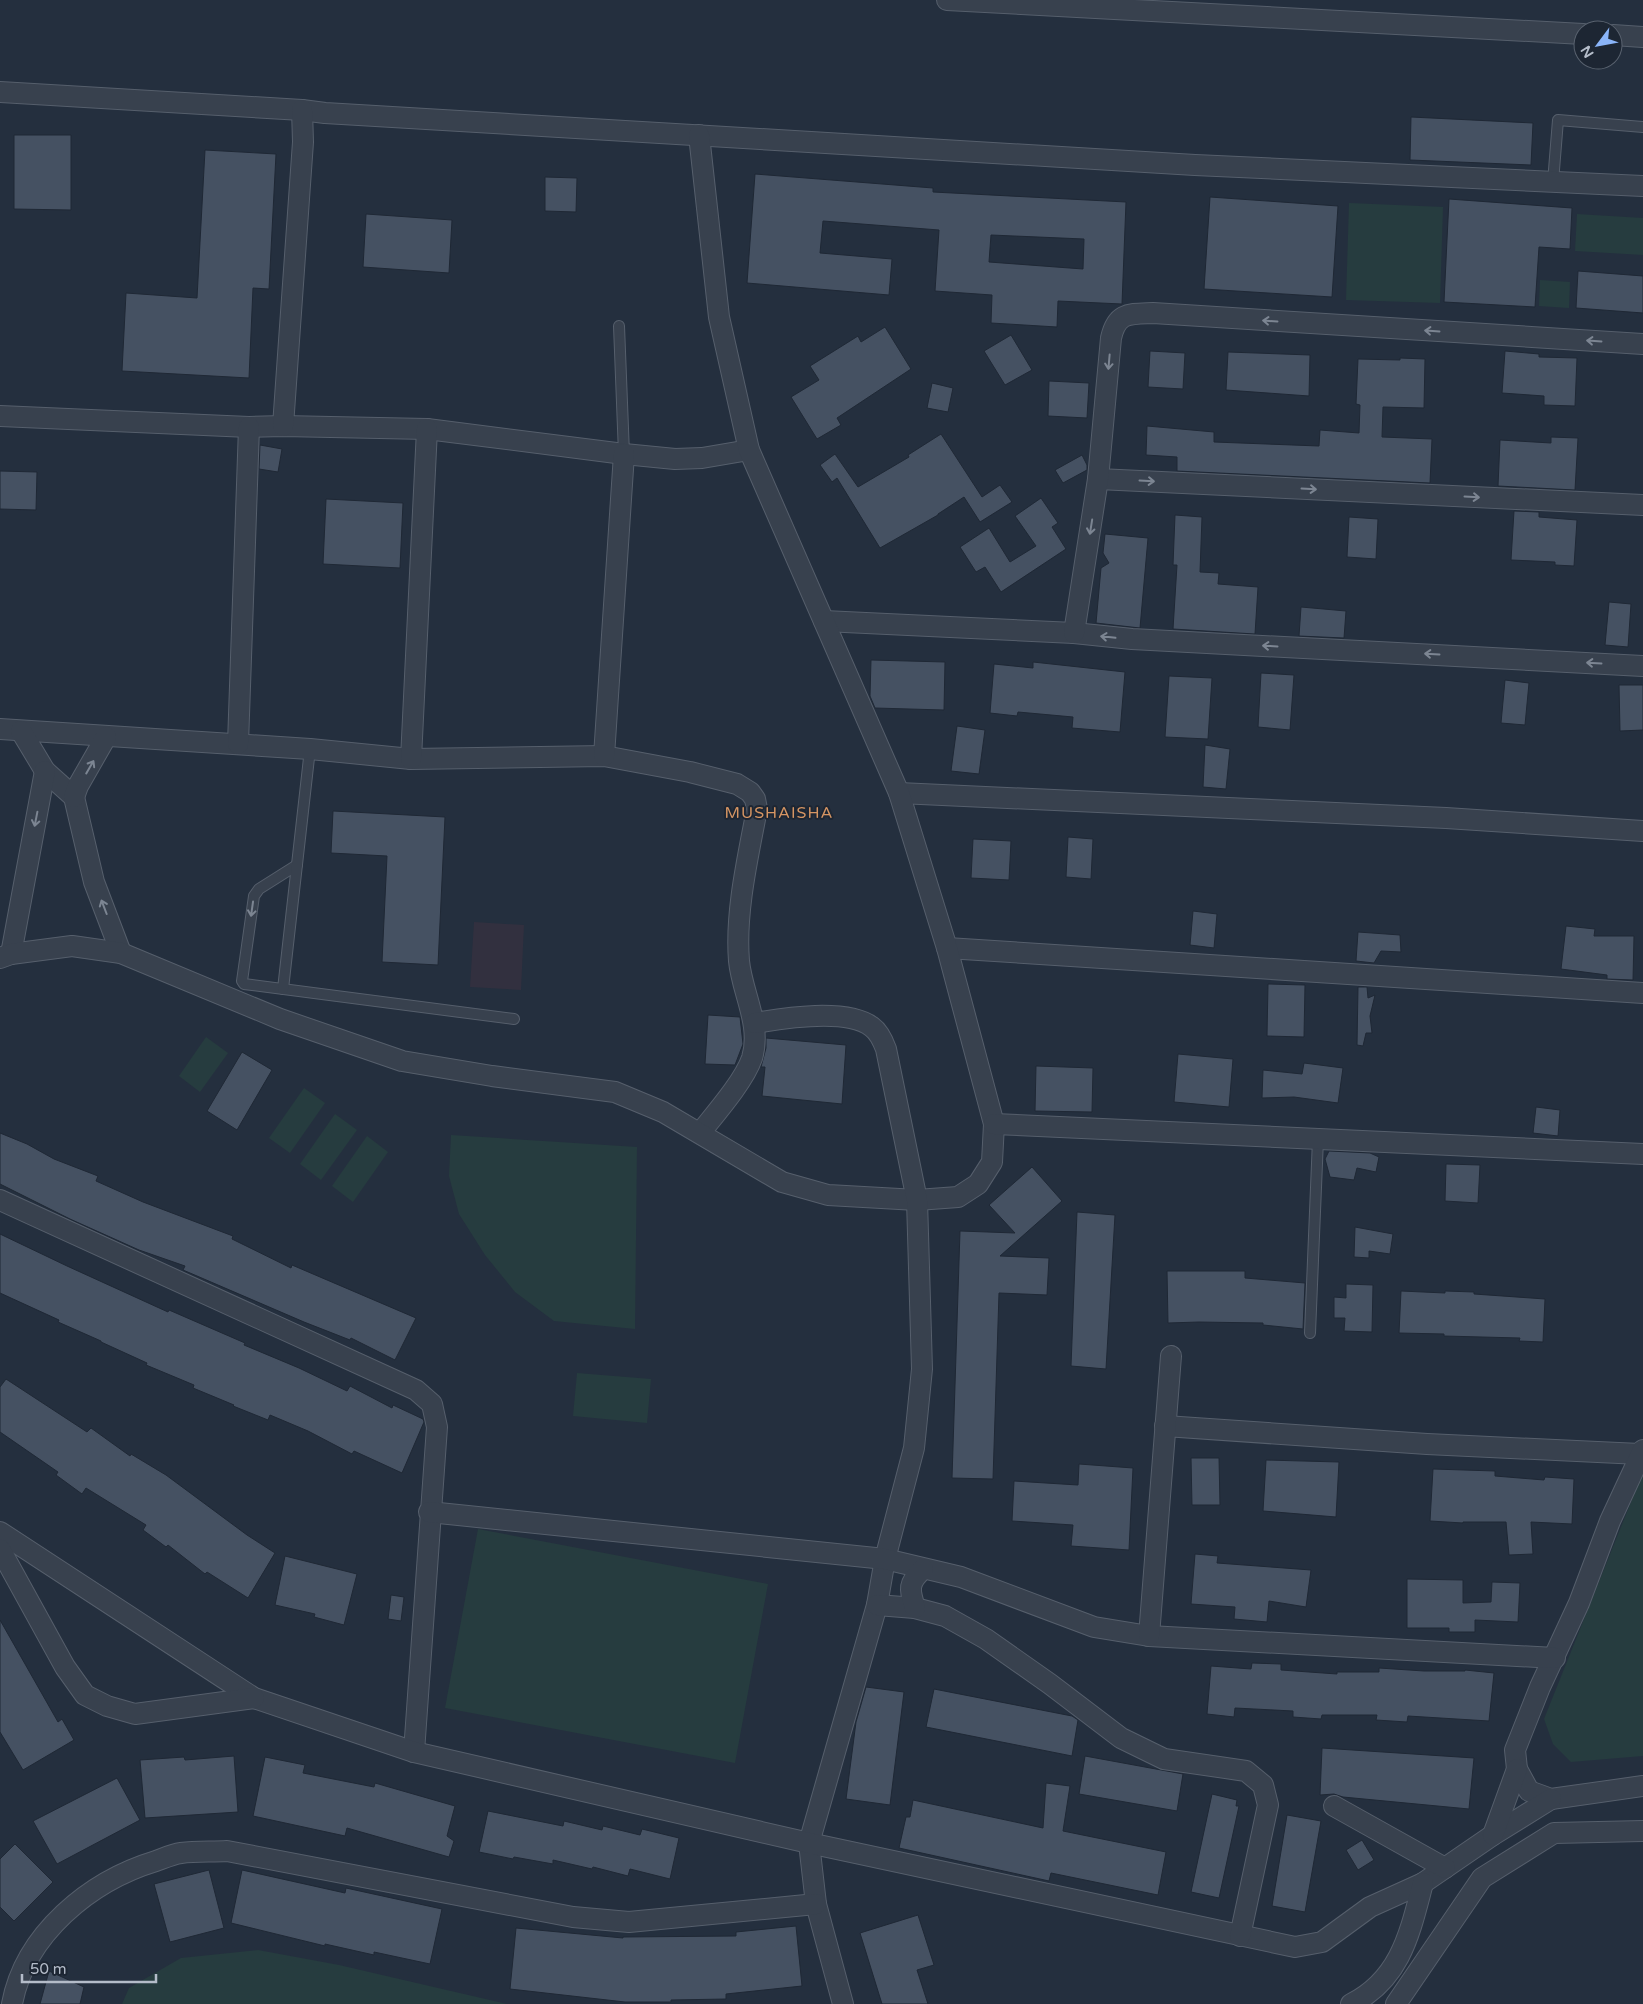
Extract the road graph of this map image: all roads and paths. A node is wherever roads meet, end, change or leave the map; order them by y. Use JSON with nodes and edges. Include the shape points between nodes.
{"nodes":[{"id":1,"x":947,"y":0,"type":"edge"},
{"id":2,"x":1573,"y":33,"type":"edge"},
{"id":3,"x":1623,"y":36,"type":"edge"},
{"id":4,"x":1643,"y":37,"type":"edge"},
{"id":5,"x":0,"y":92,"type":"edge"},
{"id":6,"x":302,"y":110,"type":"junction"},
{"id":7,"x":1643,"y":127,"type":"edge"},
{"id":8,"x":699,"y":135,"type":"junction"},
{"id":9,"x":1553,"y":182,"type":"junction"},
{"id":10,"x":1643,"y":186,"type":"edge"},
{"id":11,"x":619,"y":326,"type":"dead end"},
{"id":12,"x":1643,"y":344,"type":"edge"},
{"id":13,"x":0,"y":416,"type":"edge"},
{"id":14,"x":283,"y":426,"type":"junction"},
{"id":15,"x":249,"y":427,"type":"junction"},
{"id":16,"x":427,"y":429,"type":"junction"},
{"id":17,"x":749,"y":450,"type":"junction"},
{"id":18,"x":624,"y":454,"type":"junction"},
{"id":19,"x":1098,"y":479,"type":"junction"},
{"id":20,"x":1643,"y":505,"type":"edge"},
{"id":21,"x":824,"y":622,"type":"junction"},
{"id":22,"x":1074,"y":633,"type":"junction"},
{"id":23,"x":1643,"y":666,"type":"edge"},
{"id":24,"x":0,"y":729,"type":"edge"},
{"id":25,"x":21,"y":731,"type":"junction"},
{"id":26,"x":106,"y":736,"type":"junction"},
{"id":27,"x":238,"y":744,"type":"junction"},
{"id":28,"x":310,"y":749,"type":"junction"},
{"id":29,"x":604,"y":756,"type":"junction"},
{"id":30,"x":411,"y":759,"type":"junction"},
{"id":31,"x":45,"y":771,"type":"junction"},
{"id":32,"x":899,"y":793,"type":"junction"},
{"id":33,"x":74,"y":797,"type":"junction"},
{"id":34,"x":1643,"y":831,"type":"edge"},
{"id":35,"x":297,"y":865,"type":"junction"},
{"id":36,"x":947,"y":948,"type":"junction"},
{"id":37,"x":121,"y":953,"type":"junction"},
{"id":38,"x":6,"y":956,"type":"edge"},
{"id":39,"x":283,"y":990,"type":"junction"},
{"id":40,"x":1643,"y":993,"type":"edge"},
{"id":41,"x":514,"y":1019,"type":"dead end"},
{"id":42,"x":755,"y":1023,"type":"junction"},
{"id":43,"x":994,"y":1124,"type":"junction"},
{"id":44,"x":700,"y":1133,"type":"junction"},
{"id":45,"x":1318,"y":1139,"type":"junction"},
{"id":46,"x":1643,"y":1154,"type":"edge"},
{"id":47,"x":0,"y":1200,"type":"edge"},
{"id":48,"x":917,"y":1200,"type":"junction"},
{"id":49,"x":1310,"y":1333,"type":"dead end"},
{"id":50,"x":1171,"y":1356,"type":"dead end"},
{"id":51,"x":1165,"y":1426,"type":"junction"},
{"id":52,"x":1641,"y":1452,"type":"edge"},
{"id":53,"x":429,"y":1512,"type":"junction"},
{"id":54,"x":0,"y":1532,"type":"edge"},
{"id":55,"x":0,"y":1549,"type":"edge"},
{"id":56,"x":885,"y":1559,"type":"junction"},
{"id":57,"x":924,"y":1569,"type":"junction"},
{"id":58,"x":877,"y":1605,"type":"junction"},
{"id":59,"x":915,"y":1608,"type":"junction"},
{"id":60,"x":1149,"y":1636,"type":"junction"},
{"id":61,"x":1555,"y":1658,"type":"junction"},
{"id":62,"x":254,"y":1698,"type":"junction"},
{"id":63,"x":414,"y":1752,"type":"junction"},
{"id":64,"x":1517,"y":1769,"type":"junction"},
{"id":65,"x":1643,"y":1786,"type":"edge"},
{"id":66,"x":1551,"y":1800,"type":"junction"},
{"id":67,"x":1334,"y":1806,"type":"dead end"},
{"id":68,"x":1643,"y":1831,"type":"edge"},
{"id":69,"x":1492,"y":1835,"type":"junction"},
{"id":70,"x":809,"y":1843,"type":"junction"},
{"id":71,"x":1445,"y":1868,"type":"junction"},
{"id":72,"x":1423,"y":1883,"type":"junction"},
{"id":73,"x":816,"y":1904,"type":"junction"},
{"id":74,"x":1240,"y":1936,"type":"junction"},
{"id":75,"x":12,"y":2004,"type":"edge"},
{"id":76,"x":843,"y":2004,"type":"edge"},
{"id":77,"x":1351,"y":2004,"type":"edge"},
{"id":78,"x":1396,"y":2004,"type":"edge"}],
"edges":[{"from":1,"to":2,"type":"street"},
{"from":3,"to":4,"type":"street"},
{"from":5,"to":6,"type":"street"},
{"from":6,"to":8,"type":"street","via":[[325,114]]},
{"from":6,"to":14,"type":"street","via":[[303,142]]},
{"from":7,"to":9,"type":"lane","via":[[1558,120]]},
{"from":8,"to":9,"type":"street","via":[[1196,165]]},
{"from":8,"to":17,"type":"street","via":[[719,317]]},
{"from":9,"to":10,"type":"street"},
{"from":11,"to":18,"type":"lane"},
{"from":12,"to":19,"type":"street","one_way":true,"via":[[1132,314],[1122,317],[1114,326],[1111,338]]},
{"from":13,"to":15,"type":"street"},
{"from":14,"to":15,"type":"street"},
{"from":14,"to":16,"type":"street"},
{"from":15,"to":27,"type":"street"},
{"from":16,"to":18,"type":"street"},
{"from":16,"to":30,"type":"street"},
{"from":17,"to":18,"type":"street","via":[[675,459]]},
{"from":17,"to":21,"type":"street"},
{"from":18,"to":29,"type":"street"},
{"from":19,"to":20,"type":"street","one_way":true},
{"from":19,"to":22,"type":"street","one_way":true},
{"from":21,"to":22,"type":"street"},
{"from":21,"to":32,"type":"street"},
{"from":23,"to":22,"type":"street","one_way":true,"via":[[1132,639]]},
{"from":24,"to":25,"type":"street"},
{"from":25,"to":26,"type":"street"},
{"from":25,"to":31,"type":"street"},
{"from":26,"to":27,"type":"street"},
{"from":33,"to":26,"type":"street","one_way":true},
{"from":27,"to":28,"type":"street"},
{"from":28,"to":30,"type":"street"},
{"from":28,"to":35,"type":"lane"},
{"from":29,"to":30,"type":"street"},
{"from":29,"to":42,"type":"street","via":[[737,784],[750,792],[755,800],[757,809],[746,871],[739,960],[745,994]]},
{"from":31,"to":33,"type":"street"},
{"from":31,"to":38,"type":"street","one_way":true},
{"from":32,"to":34,"type":"street","via":[[1446,818]]},
{"from":32,"to":36,"type":"street"},
{"from":37,"to":33,"type":"street","one_way":true,"via":[[94,882]]},
{"from":35,"to":39,"type":"lane"},
{"from":35,"to":39,"type":"lane","one_way":true,"via":[[259,889],[254,896],[242,982],[247,986]]},
{"from":36,"to":40,"type":"street"},
{"from":36,"to":43,"type":"street"},
{"from":37,"to":38,"type":"street","via":[[72,946]]},
{"from":37,"to":44,"type":"street","via":[[280,1019],[402,1061],[615,1092],[663,1112]]},
{"from":39,"to":41,"type":"lane"},
{"from":42,"to":44,"type":"street","via":[[750,1063]]},
{"from":42,"to":48,"type":"street","via":[[790,1018],[850,1018],[874,1028],[886,1049]]},
{"from":43,"to":45,"type":"street"},
{"from":43,"to":48,"type":"street","via":[[992,1162],[978,1184],[958,1197]]},
{"from":44,"to":48,"type":"street","via":[[782,1182],[828,1195]]},
{"from":45,"to":46,"type":"street"},
{"from":45,"to":49,"type":"lane"},
{"from":47,"to":53,"type":"street","via":[[416,1390],[432,1404],[436,1427]]},
{"from":48,"to":56,"type":"street","via":[[922,1369],[914,1448]]},
{"from":50,"to":51,"type":"street"},
{"from":51,"to":52,"type":"street","via":[[1427,1444]]},
{"from":51,"to":60,"type":"street"},
{"from":52,"to":61,"type":"street"},
{"from":53,"to":56,"type":"street"},
{"from":53,"to":63,"type":"street"},
{"from":54,"to":62,"type":"street"},
{"from":55,"to":62,"type":"street","via":[[65,1667],[85,1694],[107,1706],[134,1714]]},
{"from":56,"to":57,"type":"street"},
{"from":56,"to":58,"type":"street"},
{"from":57,"to":59,"type":"street","via":[[913,1578],[910,1592]]},
{"from":57,"to":60,"type":"street","via":[[961,1577],[1094,1627]]},
{"from":58,"to":59,"type":"street"},
{"from":58,"to":70,"type":"street"},
{"from":59,"to":74,"type":"street","via":[[945,1616],[986,1639],[1121,1738],[1164,1759],[1246,1771],[1263,1785],[1268,1805]]},
{"from":60,"to":61,"type":"street"},
{"from":61,"to":64,"type":"street","via":[[1515,1750]]},
{"from":62,"to":63,"type":"street"},
{"from":63,"to":70,"type":"street"},
{"from":64,"to":66,"type":"street","via":[[1529,1791]]},
{"from":64,"to":69,"type":"street"},
{"from":65,"to":66,"type":"street"},
{"from":66,"to":69,"type":"street"},
{"from":67,"to":71,"type":"street"},
{"from":68,"to":78,"type":"street","via":[[1554,1833],[1482,1878]]},
{"from":69,"to":71,"type":"street"},
{"from":70,"to":73,"type":"street"},
{"from":70,"to":74,"type":"street"},
{"from":71,"to":72,"type":"street"},
{"from":72,"to":74,"type":"street","via":[[1370,1907],[1322,1942],[1295,1947]]},
{"from":72,"to":77,"type":"street","via":[[1408,1938],[1392,1970],[1362,1999]]},
{"from":73,"to":75,"type":"street","via":[[629,1922],[573,1918],[227,1851],[180,1853],[134,1868],[84,1896],[48,1929],[24,1966]]},
{"from":73,"to":76,"type":"street"}]}
